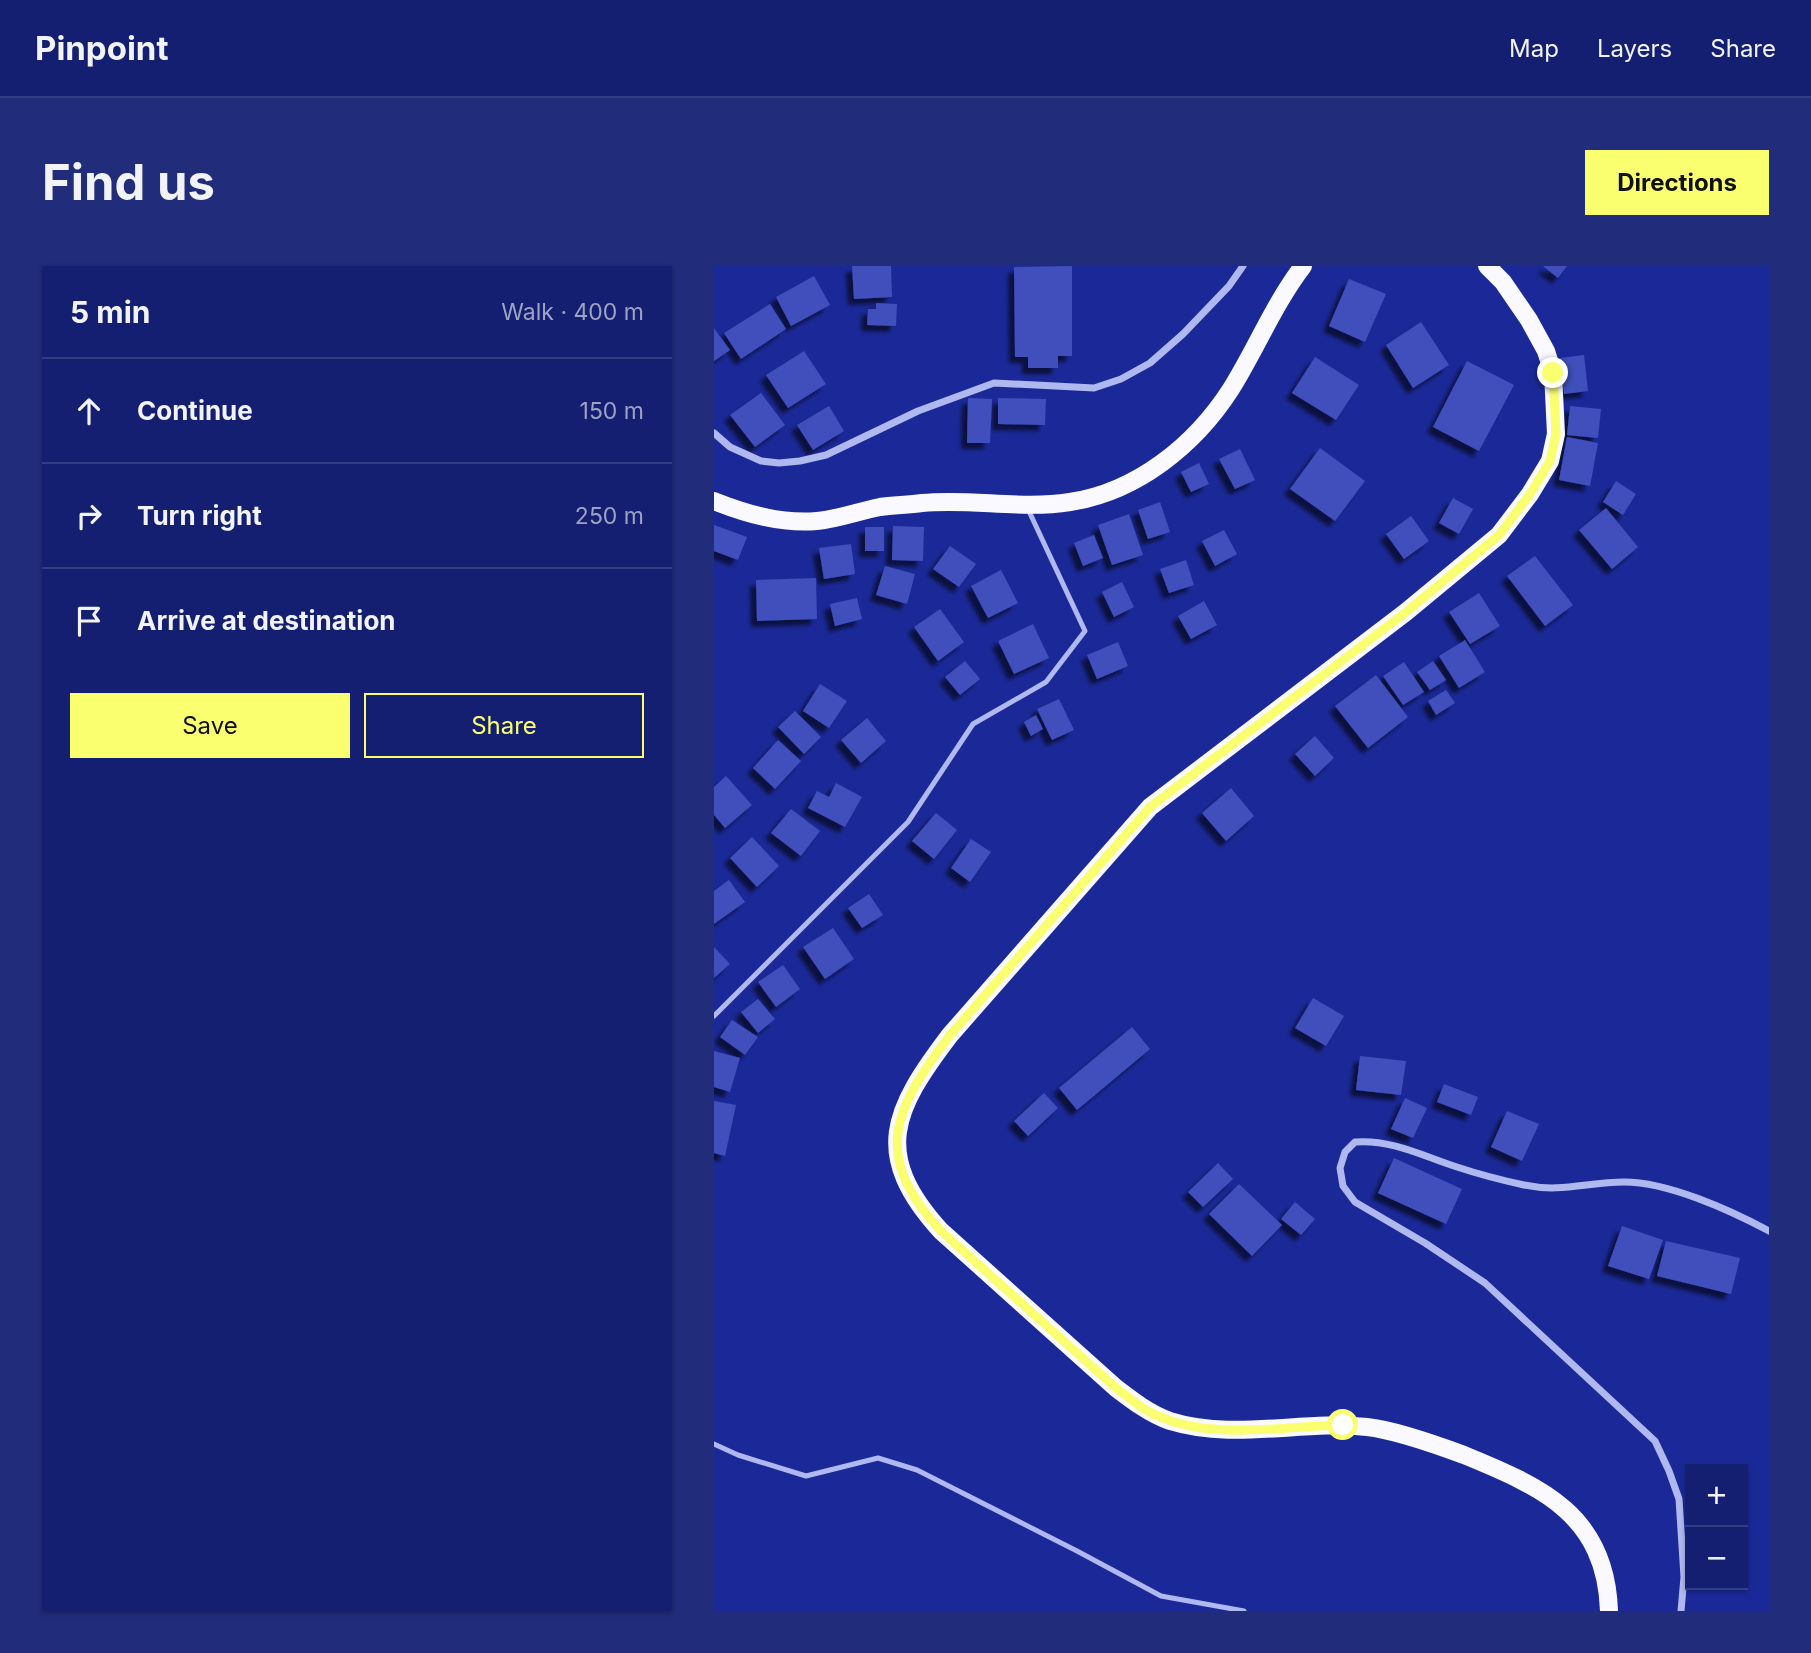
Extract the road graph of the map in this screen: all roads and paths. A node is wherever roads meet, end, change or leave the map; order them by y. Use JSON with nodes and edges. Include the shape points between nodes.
{"nodes":[{"id":1,"x":1243,"y":266,"type":"edge"},
{"id":2,"x":1303,"y":266,"type":"edge"},
{"id":3,"x":1487,"y":266,"type":"edge"},
{"id":4,"x":714,"y":433,"type":"edge"},
{"id":5,"x":714,"y":501,"type":"edge"},
{"id":6,"x":1025,"y":504,"type":"junction"},
{"id":7,"x":714,"y":1016,"type":"edge"},
{"id":8,"x":1769,"y":1231,"type":"edge"},
{"id":9,"x":714,"y":1444,"type":"edge"},
{"id":10,"x":1244,"y":1611,"type":"edge"},
{"id":11,"x":1609,"y":1611,"type":"edge"},
{"id":12,"x":1681,"y":1611,"type":"edge"}],
"edges":[{"from":1,"to":4,"type":"street","via":[[1183,334],[1150,363],[1094,388],[994,383],[918,411],[826,455],[800,461],[761,461],[730,447]]},
{"from":2,"to":6,"type":"main road","via":[[1230,390],[1180,448],[1149,473],[1103,494],[1070,502]]},
{"from":3,"to":11,"type":"main road","via":[[1529,320],[1553,373],[1556,434],[1550,461],[1530,494],[1499,535],[1416,604],[1150,807],[923,1070],[906,1100],[897,1140],[908,1189],[941,1231],[1145,1410],[1169,1421],[1219,1430],[1371,1427],[1442,1447],[1519,1477],[1567,1510],[1585,1531],[1605,1578]]},
{"from":5,"to":6,"type":"main road","via":[[780,520],[817,520],[946,501]]},
{"from":6,"to":7,"type":"lane","via":[[1085,631],[1046,682],[973,724],[908,822]]},
{"from":8,"to":12,"type":"street","via":[[1674,1190],[1622,1182],[1554,1190],[1459,1168],[1388,1143],[1355,1142],[1345,1152],[1340,1168],[1343,1186],[1355,1202],[1485,1283],[1655,1441],[1679,1499],[1684,1577]]},
{"from":9,"to":10,"type":"lane","via":[[806,1476],[878,1458],[917,1470],[1161,1596]]}]}
